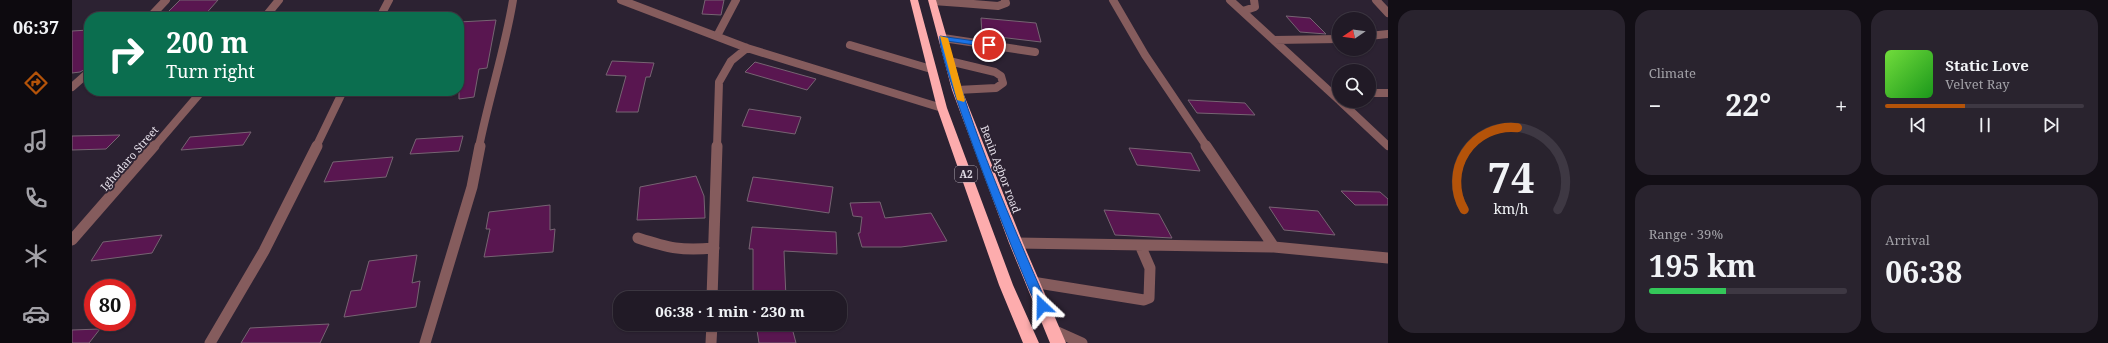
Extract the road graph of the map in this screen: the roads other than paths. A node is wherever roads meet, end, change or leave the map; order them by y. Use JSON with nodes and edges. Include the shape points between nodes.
{"nodes":[{"id":1,"x":166,"y":0,"type":"edge"},
{"id":2,"x":279,"y":0,"type":"edge"},
{"id":3,"x":389,"y":0,"type":"edge"},
{"id":4,"x":513,"y":0,"type":"edge"},
{"id":5,"x":620,"y":0,"type":"edge"},
{"id":6,"x":736,"y":0,"type":"edge"},
{"id":7,"x":914,"y":0,"type":"edge"},
{"id":8,"x":933,"y":0,"type":"edge"},
{"id":9,"x":1005,"y":0,"type":"edge"},
{"id":10,"x":1113,"y":0,"type":"edge"},
{"id":11,"x":1230,"y":0,"type":"edge"},
{"id":12,"x":1254,"y":0,"type":"edge"},
{"id":13,"x":1376,"y":0,"type":"edge"},
{"id":14,"x":960,"y":1,"type":"edge"},
{"id":15,"x":1243,"y":11,"type":"junction"},
{"id":16,"x":155,"y":12,"type":"edge"},
{"id":17,"x":269,"y":12,"type":"edge"},
{"id":18,"x":383,"y":12,"type":"edge"},
{"id":19,"x":1388,"y":13,"type":"edge"},
{"id":20,"x":1388,"y":34,"type":"edge"},
{"id":21,"x":1376,"y":35,"type":"edge"},
{"id":22,"x":717,"y":36,"type":"junction"},
{"id":23,"x":943,"y":38,"type":"junction"},
{"id":24,"x":1332,"y":39,"type":"edge"},
{"id":25,"x":1274,"y":40,"type":"junction"},
{"id":26,"x":850,"y":45,"type":"dead end"},
{"id":27,"x":747,"y":48,"type":"junction"},
{"id":28,"x":1035,"y":52,"type":"dead end"},
{"id":29,"x":949,"y":61,"type":"junction"},
{"id":30,"x":931,"y":69,"type":"junction"},
{"id":31,"x":84,"y":76,"type":"edge"},
{"id":32,"x":74,"y":83,"type":"edge"},
{"id":33,"x":957,"y":90,"type":"junction"},
{"id":34,"x":1332,"y":90,"type":"edge"},
{"id":35,"x":1376,"y":93,"type":"edge"},
{"id":36,"x":1388,"y":94,"type":"edge"},
{"id":37,"x":198,"y":96,"type":"edge"},
{"id":38,"x":341,"y":96,"type":"edge"},
{"id":39,"x":942,"y":108,"type":"junction"},
{"id":40,"x":1347,"y":108,"type":"edge"},
{"id":41,"x":1388,"y":146,"type":"edge"},
{"id":42,"x":638,"y":238,"type":"dead end"},
{"id":43,"x":72,"y":240,"type":"edge"},
{"id":44,"x":1016,"y":243,"type":"junction"},
{"id":45,"x":1140,"y":245,"type":"junction"},
{"id":46,"x":1274,"y":247,"type":"junction"},
{"id":47,"x":714,"y":248,"type":"junction"},
{"id":48,"x":1388,"y":258,"type":"edge"},
{"id":49,"x":1032,"y":282,"type":"junction"},
{"id":50,"x":712,"y":291,"type":"edge"},
{"id":51,"x":1053,"y":330,"type":"junction"},
{"id":52,"x":712,"y":331,"type":"edge"},
{"id":53,"x":210,"y":343,"type":"edge"},
{"id":54,"x":425,"y":343,"type":"edge"},
{"id":55,"x":711,"y":343,"type":"edge"},
{"id":56,"x":1031,"y":343,"type":"edge"},
{"id":57,"x":1058,"y":343,"type":"edge"},
{"id":58,"x":1082,"y":343,"type":"edge"}],
"edges":[{"from":1,"to":16,"type":"street"},
{"from":2,"to":17,"type":"street"},
{"from":3,"to":18,"type":"street"},
{"from":4,"to":54,"type":"street","via":[[487,106],[472,187]]},
{"from":5,"to":22,"type":"street"},
{"from":6,"to":22,"type":"street"},
{"from":7,"to":30,"type":"highway","number":"A2"},
{"from":8,"to":14,"type":"street"},
{"from":8,"to":23,"type":"highway","name":"Benin Agbor road","number":"A2"},
{"from":9,"to":14,"type":"street","via":[[1006,3],[998,6]]},
{"from":10,"to":46,"type":"street","via":[[1145,55]]},
{"from":11,"to":15,"type":"street"},
{"from":12,"to":15,"type":"street","via":[[1255,7]]},
{"from":13,"to":19,"type":"street"},
{"from":15,"to":25,"type":"street"},
{"from":20,"to":21,"type":"street"},
{"from":22,"to":27,"type":"street"},
{"from":23,"to":28,"type":"street"},
{"from":23,"to":29,"type":"highway","name":"Benin Agbor road","number":"A2"},
{"from":24,"to":25,"type":"street"},
{"from":25,"to":34,"type":"street"},
{"from":26,"to":30,"type":"street"},
{"from":27,"to":39,"type":"street"},
{"from":27,"to":47,"type":"street","via":[[731,61],[719,82]]},
{"from":29,"to":33,"type":"highway","name":"Benin Agbor road","number":"A2"},
{"from":29,"to":33,"type":"street","via":[[995,72],[1001,76],[1003,83],[996,88]]},
{"from":30,"to":39,"type":"highway","number":"A2"},
{"from":31,"to":32,"type":"street"},
{"from":33,"to":44,"type":"highway","name":"Benin Agbor road","number":"A2"},
{"from":35,"to":36,"type":"street"},
{"from":37,"to":43,"type":"street","name":"Ighodaro Street"},
{"from":38,"to":53,"type":"street","via":[[289,202],[228,316]]},
{"from":39,"to":56,"type":"highway","number":"A2","via":[[1006,285]]},
{"from":40,"to":41,"type":"street"},
{"from":42,"to":47,"type":"street","via":[[673,249]]},
{"from":44,"to":45,"type":"street"},
{"from":44,"to":49,"type":"highway","name":"Benin Agbor road","number":"A2"},
{"from":45,"to":46,"type":"street"},
{"from":45,"to":49,"type":"street","via":[[1150,268],[1150,298],[1144,300]]},
{"from":46,"to":48,"type":"street"},
{"from":47,"to":50,"type":"street"},
{"from":49,"to":51,"type":"highway","name":"Benin Agbor road","number":"A2"},
{"from":51,"to":57,"type":"highway","name":"Benin Agbor road","number":"A2"},
{"from":51,"to":58,"type":"street"},
{"from":52,"to":55,"type":"street"}]}
